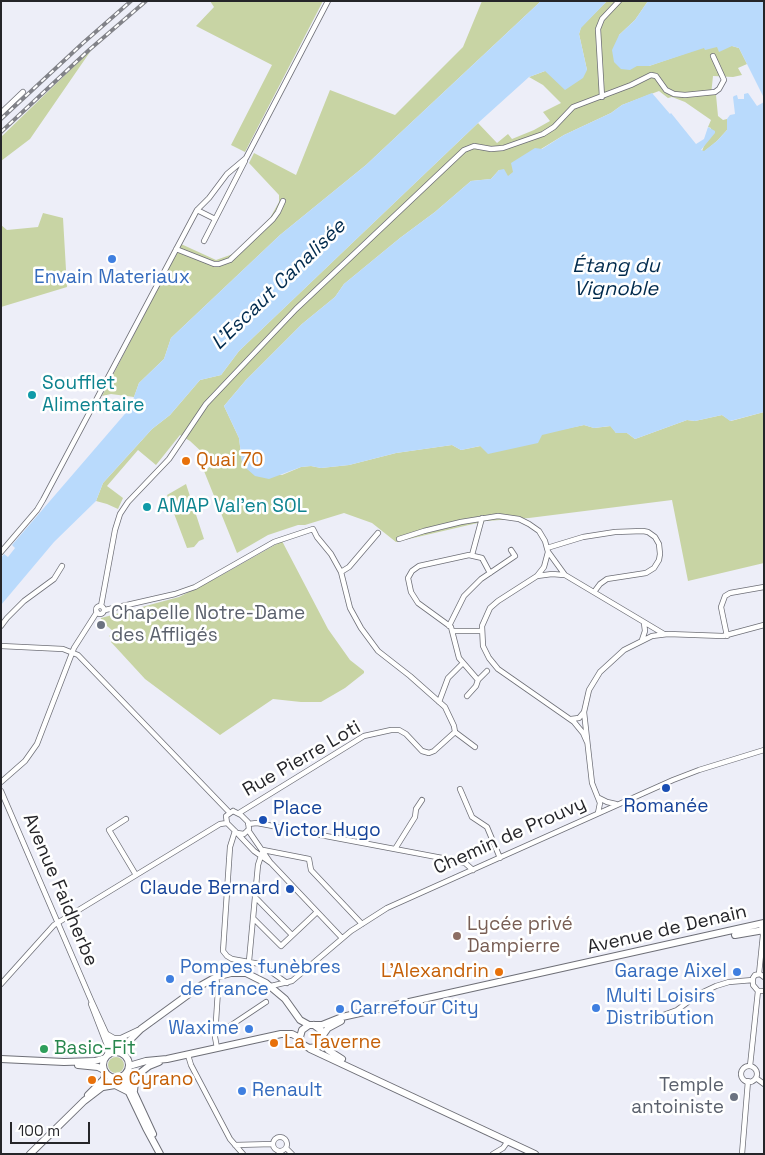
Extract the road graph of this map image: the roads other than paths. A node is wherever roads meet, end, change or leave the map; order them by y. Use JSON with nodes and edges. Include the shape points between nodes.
{"nodes":[{"id":1,"x":328,"y":1,"type":"edge"},
{"id":2,"x":619,"y":1,"type":"edge"},
{"id":3,"x":713,"y":56,"type":"dead end"},
{"id":4,"x":23,"y":92,"type":"dead end"},
{"id":5,"x":602,"y":97,"type":"junction"},
{"id":6,"x":1,"y":113,"type":"edge"},
{"id":7,"x":246,"y":158,"type":"junction"},
{"id":8,"x":283,"y":201,"type":"dead end"},
{"id":9,"x":197,"y":210,"type":"junction"},
{"id":10,"x":215,"y":219,"type":"junction"},
{"id":11,"x":204,"y":241,"type":"dead end"},
{"id":12,"x":176,"y":249,"type":"junction"},
{"id":13,"x":482,"y":518,"type":"junction"},
{"id":14,"x":378,"y":533,"type":"dead end"},
{"id":15,"x":399,"y":539,"type":"dead end"},
{"id":16,"x":511,"y":550,"type":"dead end"},
{"id":17,"x":548,"y":550,"type":"junction"},
{"id":18,"x":1,"y":552,"type":"edge"},
{"id":19,"x":472,"y":555,"type":"junction"},
{"id":20,"x":62,"y":566,"type":"dead end"},
{"id":21,"x":341,"y":572,"type":"junction"},
{"id":22,"x":490,"y":573,"type":"junction"},
{"id":23,"x":565,"y":575,"type":"junction"},
{"id":24,"x":537,"y":576,"type":"junction"},
{"id":25,"x":764,"y":587,"type":"edge"},
{"id":26,"x":594,"y":592,"type":"junction"},
{"id":27,"x":103,"y":608,"type":"junction"},
{"id":28,"x":644,"y":623,"type":"junction"},
{"id":29,"x":764,"y":625,"type":"edge"},
{"id":30,"x":1,"y":626,"type":"edge"},
{"id":31,"x":451,"y":628,"type":"junction"},
{"id":32,"x":482,"y":631,"type":"junction"},
{"id":33,"x":668,"y":634,"type":"junction"},
{"id":34,"x":727,"y":636,"type":"junction"},
{"id":35,"x":642,"y":640,"type":"junction"},
{"id":36,"x":1,"y":646,"type":"edge"},
{"id":37,"x":72,"y":652,"type":"junction"},
{"id":38,"x":463,"y":663,"type":"junction"},
{"id":39,"x":487,"y":671,"type":"dead end"},
{"id":40,"x":478,"y":680,"type":"junction"},
{"id":41,"x":467,"y":696,"type":"dead end"},
{"id":42,"x":439,"y":702,"type":"junction"},
{"id":43,"x":584,"y":712,"type":"junction"},
{"id":44,"x":570,"y":719,"type":"junction"},
{"id":45,"x":455,"y":732,"type":"junction"},
{"id":46,"x":587,"y":742,"type":"junction"},
{"id":47,"x":475,"y":747,"type":"dead end"},
{"id":48,"x":764,"y":750,"type":"edge"},
{"id":49,"x":1,"y":782,"type":"edge"},
{"id":50,"x":460,"y":789,"type":"dead end"},
{"id":51,"x":1,"y":791,"type":"edge"},
{"id":52,"x":599,"y":798,"type":"junction"},
{"id":53,"x":422,"y":800,"type":"dead end"},
{"id":54,"x":3,"y":802,"type":"edge"},
{"id":55,"x":617,"y":804,"type":"junction"},
{"id":56,"x":229,"y":812,"type":"junction"},
{"id":57,"x":239,"y":813,"type":"junction"},
{"id":58,"x":598,"y":813,"type":"junction"},
{"id":59,"x":126,"y":819,"type":"dead end"},
{"id":60,"x":227,"y":823,"type":"junction"},
{"id":61,"x":248,"y":824,"type":"junction"},
{"id":62,"x":248,"y":830,"type":"junction"},
{"id":63,"x":236,"y":832,"type":"junction"},
{"id":64,"x":395,"y":849,"type":"junction"},
{"id":65,"x":263,"y":850,"type":"junction"},
{"id":66,"x":261,"y":856,"type":"junction"},
{"id":67,"x":500,"y":858,"type":"junction"},
{"id":68,"x":271,"y":863,"type":"junction"},
{"id":69,"x":473,"y":870,"type":"junction"},
{"id":70,"x":136,"y":875,"type":"junction"},
{"id":71,"x":255,"y":896,"type":"junction"},
{"id":72,"x":317,"y":912,"type":"junction"},
{"id":73,"x":253,"y":918,"type":"junction"},
{"id":74,"x":58,"y":923,"type":"junction"},
{"id":75,"x":362,"y":924,"type":"junction"},
{"id":76,"x":763,"y":927,"type":"edge"},
{"id":77,"x":292,"y":935,"type":"junction"},
{"id":78,"x":342,"y":938,"type":"junction"},
{"id":79,"x":249,"y":961,"type":"junction"},
{"id":80,"x":761,"y":975,"type":"edge"},
{"id":81,"x":216,"y":977,"type":"junction"},
{"id":82,"x":753,"y":980,"type":"junction"},
{"id":83,"x":287,"y":983,"type":"junction"},
{"id":84,"x":1,"y":984,"type":"edge"},
{"id":85,"x":271,"y":986,"type":"junction"},
{"id":86,"x":758,"y":991,"type":"junction"},
{"id":87,"x":764,"y":991,"type":"edge"},
{"id":88,"x":91,"y":1000,"type":"junction"},
{"id":89,"x":266,"y":1002,"type":"dead end"},
{"id":90,"x":655,"y":1018,"type":"dead end"},
{"id":91,"x":147,"y":1024,"type":"junction"},
{"id":92,"x":312,"y":1025,"type":"junction"},
{"id":93,"x":107,"y":1034,"type":"junction"},
{"id":94,"x":215,"y":1034,"type":"junction"},
{"id":95,"x":300,"y":1038,"type":"junction"},
{"id":96,"x":323,"y":1039,"type":"junction"},
{"id":97,"x":216,"y":1048,"type":"junction"},
{"id":98,"x":309,"y":1048,"type":"junction"},
{"id":99,"x":117,"y":1052,"type":"junction"},
{"id":100,"x":188,"y":1054,"type":"junction"},
{"id":101,"x":106,"y":1057,"type":"junction"},
{"id":102,"x":1,"y":1059,"type":"edge"},
{"id":103,"x":167,"y":1059,"type":"junction"},
{"id":104,"x":64,"y":1062,"type":"junction"},
{"id":105,"x":750,"y":1066,"type":"junction"},
{"id":106,"x":128,"y":1070,"type":"junction"},
{"id":107,"x":105,"y":1071,"type":"junction"},
{"id":108,"x":117,"y":1078,"type":"junction"},
{"id":109,"x":756,"y":1078,"type":"junction"},
{"id":110,"x":748,"y":1081,"type":"junction"},
{"id":111,"x":764,"y":1084,"type":"edge"},
{"id":112,"x":102,"y":1088,"type":"junction"},
{"id":113,"x":401,"y":1090,"type":"junction"},
{"id":114,"x":132,"y":1093,"type":"junction"},
{"id":115,"x":84,"y":1101,"type":"junction"},
{"id":116,"x":508,"y":1141,"type":"junction"},
{"id":117,"x":273,"y":1144,"type":"junction"},
{"id":118,"x":235,"y":1145,"type":"junction"},
{"id":119,"x":286,"y":1148,"type":"junction"},
{"id":120,"x":30,"y":1154,"type":"edge"},
{"id":121,"x":160,"y":1154,"type":"edge"},
{"id":122,"x":243,"y":1154,"type":"edge"},
{"id":123,"x":292,"y":1154,"type":"edge"},
{"id":124,"x":493,"y":1154,"type":"edge"},
{"id":125,"x":535,"y":1154,"type":"edge"},
{"id":126,"x":742,"y":1154,"type":"edge"}],
"edges":[{"from":1,"to":7,"type":"street"},
{"from":2,"to":5,"type":"street","via":[[601,20],[598,29]]},
{"from":3,"to":5,"type":"street","via":[[724,80],[715,92],[674,94],[666,90],[653,74]]},
{"from":4,"to":6,"type":"street"},
{"from":5,"to":27,"type":"street","via":[[573,107],[543,134],[503,148],[474,146],[464,150],[296,309],[206,404],[169,459],[120,514]]},
{"from":7,"to":9,"type":"street","via":[[227,174]]},
{"from":7,"to":10,"type":"street"},
{"from":8,"to":12,"type":"street","via":[[275,216],[232,259],[217,264]]},
{"from":9,"to":10,"type":"street"},
{"from":9,"to":12,"type":"street"},
{"from":10,"to":11,"type":"street"},
{"from":12,"to":18,"type":"street","via":[[44,500]]},
{"from":13,"to":15,"type":"street"},
{"from":13,"to":17,"type":"street","via":[[507,517],[526,522],[539,532]]},
{"from":13,"to":19,"type":"street"},
{"from":14,"to":21,"type":"street"},
{"from":16,"to":22,"type":"street","via":[[515,556]]},
{"from":17,"to":23,"type":"street"},
{"from":17,"to":24,"type":"street","via":[[546,563]]},
{"from":17,"to":26,"type":"street","via":[[583,536],[615,532],[643,531],[655,537],[660,554],[654,568],[646,573],[607,579]]},
{"from":19,"to":22,"type":"street","via":[[482,558]]},
{"from":19,"to":31,"type":"street","via":[[419,566],[409,576],[409,587],[416,600]]},
{"from":20,"to":30,"type":"street","via":[[54,579],[24,601]]},
{"from":21,"to":27,"type":"street","via":[[313,529],[274,542],[189,589]]},
{"from":21,"to":42,"type":"street","via":[[354,616],[370,641]]},
{"from":22,"to":31,"type":"street","via":[[464,596]]},
{"from":23,"to":24,"type":"street"},
{"from":23,"to":26,"type":"street"},
{"from":24,"to":32,"type":"street","via":[[493,605]]},
{"from":25,"to":34,"type":"street","via":[[725,596],[721,607]]},
{"from":26,"to":28,"type":"street"},
{"from":27,"to":37,"type":"street","via":[[102,614],[97,612]]},
{"from":28,"to":33,"type":"street"},
{"from":28,"to":35,"type":"street"},
{"from":29,"to":34,"type":"street"},
{"from":31,"to":32,"type":"street"},
{"from":31,"to":38,"type":"street"},
{"from":32,"to":44,"type":"street","via":[[484,649],[496,666]]},
{"from":33,"to":34,"type":"street"},
{"from":33,"to":35,"type":"street"},
{"from":35,"to":43,"type":"street","via":[[600,672],[589,690]]},
{"from":36,"to":37,"type":"street"},
{"from":37,"to":49,"type":"street","via":[[38,742],[25,761]]},
{"from":37,"to":56,"type":"street","via":[[83,659]]},
{"from":38,"to":40,"type":"street"},
{"from":38,"to":42,"type":"street","via":[[448,678]]},
{"from":39,"to":40,"type":"street"},
{"from":40,"to":41,"type":"street"},
{"from":42,"to":45,"type":"street"},
{"from":43,"to":44,"type":"street","via":[[579,718]]},
{"from":43,"to":46,"type":"street"},
{"from":44,"to":46,"type":"street","via":[[581,729]]},
{"from":45,"to":47,"type":"street"},
{"from":45,"to":57,"type":"street","name":"Rue Pierre Loti","via":[[429,752],[422,750],[399,730],[364,736]]},
{"from":46,"to":52,"type":"street","via":[[593,786]]},
{"from":48,"to":55,"type":"street","name":"Chemin de Prouvy","via":[[693,772]]},
{"from":50,"to":67,"type":"street","via":[[472,817],[487,827]]},
{"from":51,"to":54,"type":"street","name":"Avenue Faidherbe"},
{"from":52,"to":55,"type":"street"},
{"from":52,"to":58,"type":"street"},
{"from":53,"to":64,"type":"street","via":[[416,809],[416,817]]},
{"from":54,"to":74,"type":"street","name":"Avenue Faidherbe"},
{"from":55,"to":58,"type":"street","name":"Chemin de Prouvy"},
{"from":56,"to":57,"type":"street"},
{"from":56,"to":60,"type":"street"},
{"from":57,"to":61,"type":"street"},
{"from":58,"to":67,"type":"street","name":"Chemin de Prouvy"},
{"from":59,"to":70,"type":"street","via":[[109,830]]},
{"from":60,"to":63,"type":"street"},
{"from":60,"to":70,"type":"street","via":[[220,824]]},
{"from":61,"to":62,"type":"street"},
{"from":61,"to":64,"type":"street","via":[[257,822]]},
{"from":62,"to":63,"type":"street","via":[[242,834]]},
{"from":62,"to":65,"type":"street"},
{"from":63,"to":66,"type":"street"},
{"from":63,"to":79,"type":"street","via":[[231,845],[222,949],[229,958]]},
{"from":64,"to":69,"type":"street","via":[[458,861]]},
{"from":65,"to":66,"type":"street"},
{"from":65,"to":68,"type":"street"},
{"from":65,"to":75,"type":"street","via":[[309,859],[311,870]]},
{"from":66,"to":68,"type":"street"},
{"from":66,"to":71,"type":"street"},
{"from":67,"to":69,"type":"street","name":"Chemin de Prouvy"},
{"from":68,"to":72,"type":"street"},
{"from":69,"to":75,"type":"street","name":"Chemin de Prouvy","via":[[387,908]]},
{"from":70,"to":74,"type":"street"},
{"from":71,"to":73,"type":"street"},
{"from":71,"to":77,"type":"street"},
{"from":72,"to":77,"type":"street"},
{"from":72,"to":78,"type":"street"},
{"from":73,"to":77,"type":"street","via":[[280,946]]},
{"from":73,"to":79,"type":"street"},
{"from":74,"to":84,"type":"street"},
{"from":74,"to":88,"type":"street","name":"Avenue Faidherbe"},
{"from":75,"to":78,"type":"street","name":"Chemin de Prouvy"},
{"from":76,"to":80,"type":"street"},
{"from":76,"to":92,"type":"main road","name":"Avenue de Denain"},
{"from":76,"to":96,"type":"main road","name":"Avenue de Denain","via":[[344,1020],[330,1027]]},
{"from":78,"to":83,"type":"street","name":"Chemin de Prouvy"},
{"from":79,"to":83,"type":"street"},
{"from":80,"to":82,"type":"street","via":[[754,976]]},
{"from":81,"to":85,"type":"main road","via":[[246,974]]},
{"from":81,"to":91,"type":"main road"},
{"from":81,"to":94,"type":"street"},
{"from":82,"to":86,"type":"street"},
{"from":82,"to":90,"type":"street","via":[[716,986],[677,1010]]},
{"from":83,"to":85,"type":"street","name":"Chemin de Prouvy"},
{"from":85,"to":92,"type":"main road","via":[[300,1020]]},
{"from":86,"to":87,"type":"street"},
{"from":86,"to":105,"type":"street"},
{"from":88,"to":93,"type":"street","name":"Avenue Faidherbe"},
{"from":88,"to":101,"type":"street","name":"Avenue Faidherbe","via":[[108,1048]]},
{"from":89,"to":94,"type":"street"},
{"from":91,"to":93,"type":"street","via":[[121,1038]]},
{"from":91,"to":99,"type":"main road"},
{"from":92,"to":95,"type":"main road","via":[[302,1030]]},
{"from":92,"to":96,"type":"main road","via":[[321,1029]]},
{"from":93,"to":99,"type":"street","name":"Avenue Faidherbe"},
{"from":94,"to":97,"type":"street"},
{"from":95,"to":97,"type":"main road","via":[[284,1034]]},
{"from":95,"to":98,"type":"main road"},
{"from":96,"to":98,"type":"main road","via":[[317,1048]]},
{"from":96,"to":113,"type":"main road","via":[[326,1048],[340,1058]]},
{"from":97,"to":100,"type":"main road"},
{"from":98,"to":113,"type":"main road"},
{"from":99,"to":101,"type":"main road"},
{"from":99,"to":106,"type":"main road","via":[[126,1056]]},
{"from":100,"to":103,"type":"main road"},
{"from":100,"to":118,"type":"street"},
{"from":101,"to":104,"type":"main road","via":[[94,1061]]},
{"from":101,"to":107,"type":"main road"},
{"from":102,"to":104,"type":"main road"},
{"from":103,"to":106,"type":"main road","via":[[146,1061]]},
{"from":103,"to":114,"type":"main road","via":[[141,1071]]},
{"from":104,"to":107,"type":"main road"},
{"from":105,"to":109,"type":"street","via":[[756,1070]]},
{"from":105,"to":110,"type":"street","via":[[743,1068],[741,1073]]},
{"from":106,"to":108,"type":"main road"},
{"from":106,"to":114,"type":"main road"},
{"from":107,"to":108,"type":"main road"},
{"from":107,"to":115,"type":"main road","via":[[103,1080]]},
{"from":108,"to":112,"type":"main road"},
{"from":108,"to":114,"type":"main road"},
{"from":109,"to":110,"type":"street"},
{"from":109,"to":111,"type":"street"},
{"from":110,"to":126,"type":"street"},
{"from":112,"to":114,"type":"main road","via":[[115,1085]]},
{"from":112,"to":115,"type":"main road"},
{"from":113,"to":116,"type":"main road"},
{"from":114,"to":121,"type":"main road"},
{"from":115,"to":120,"type":"main road"},
{"from":116,"to":124,"type":"street"},
{"from":116,"to":125,"type":"main road"},
{"from":117,"to":118,"type":"street"},
{"from":117,"to":119,"type":"street","via":[[278,1150]]},
{"from":117,"to":119,"type":"street","via":[[277,1137],[283,1138],[287,1142]]},
{"from":118,"to":122,"type":"street"},
{"from":119,"to":123,"type":"street"}]}
